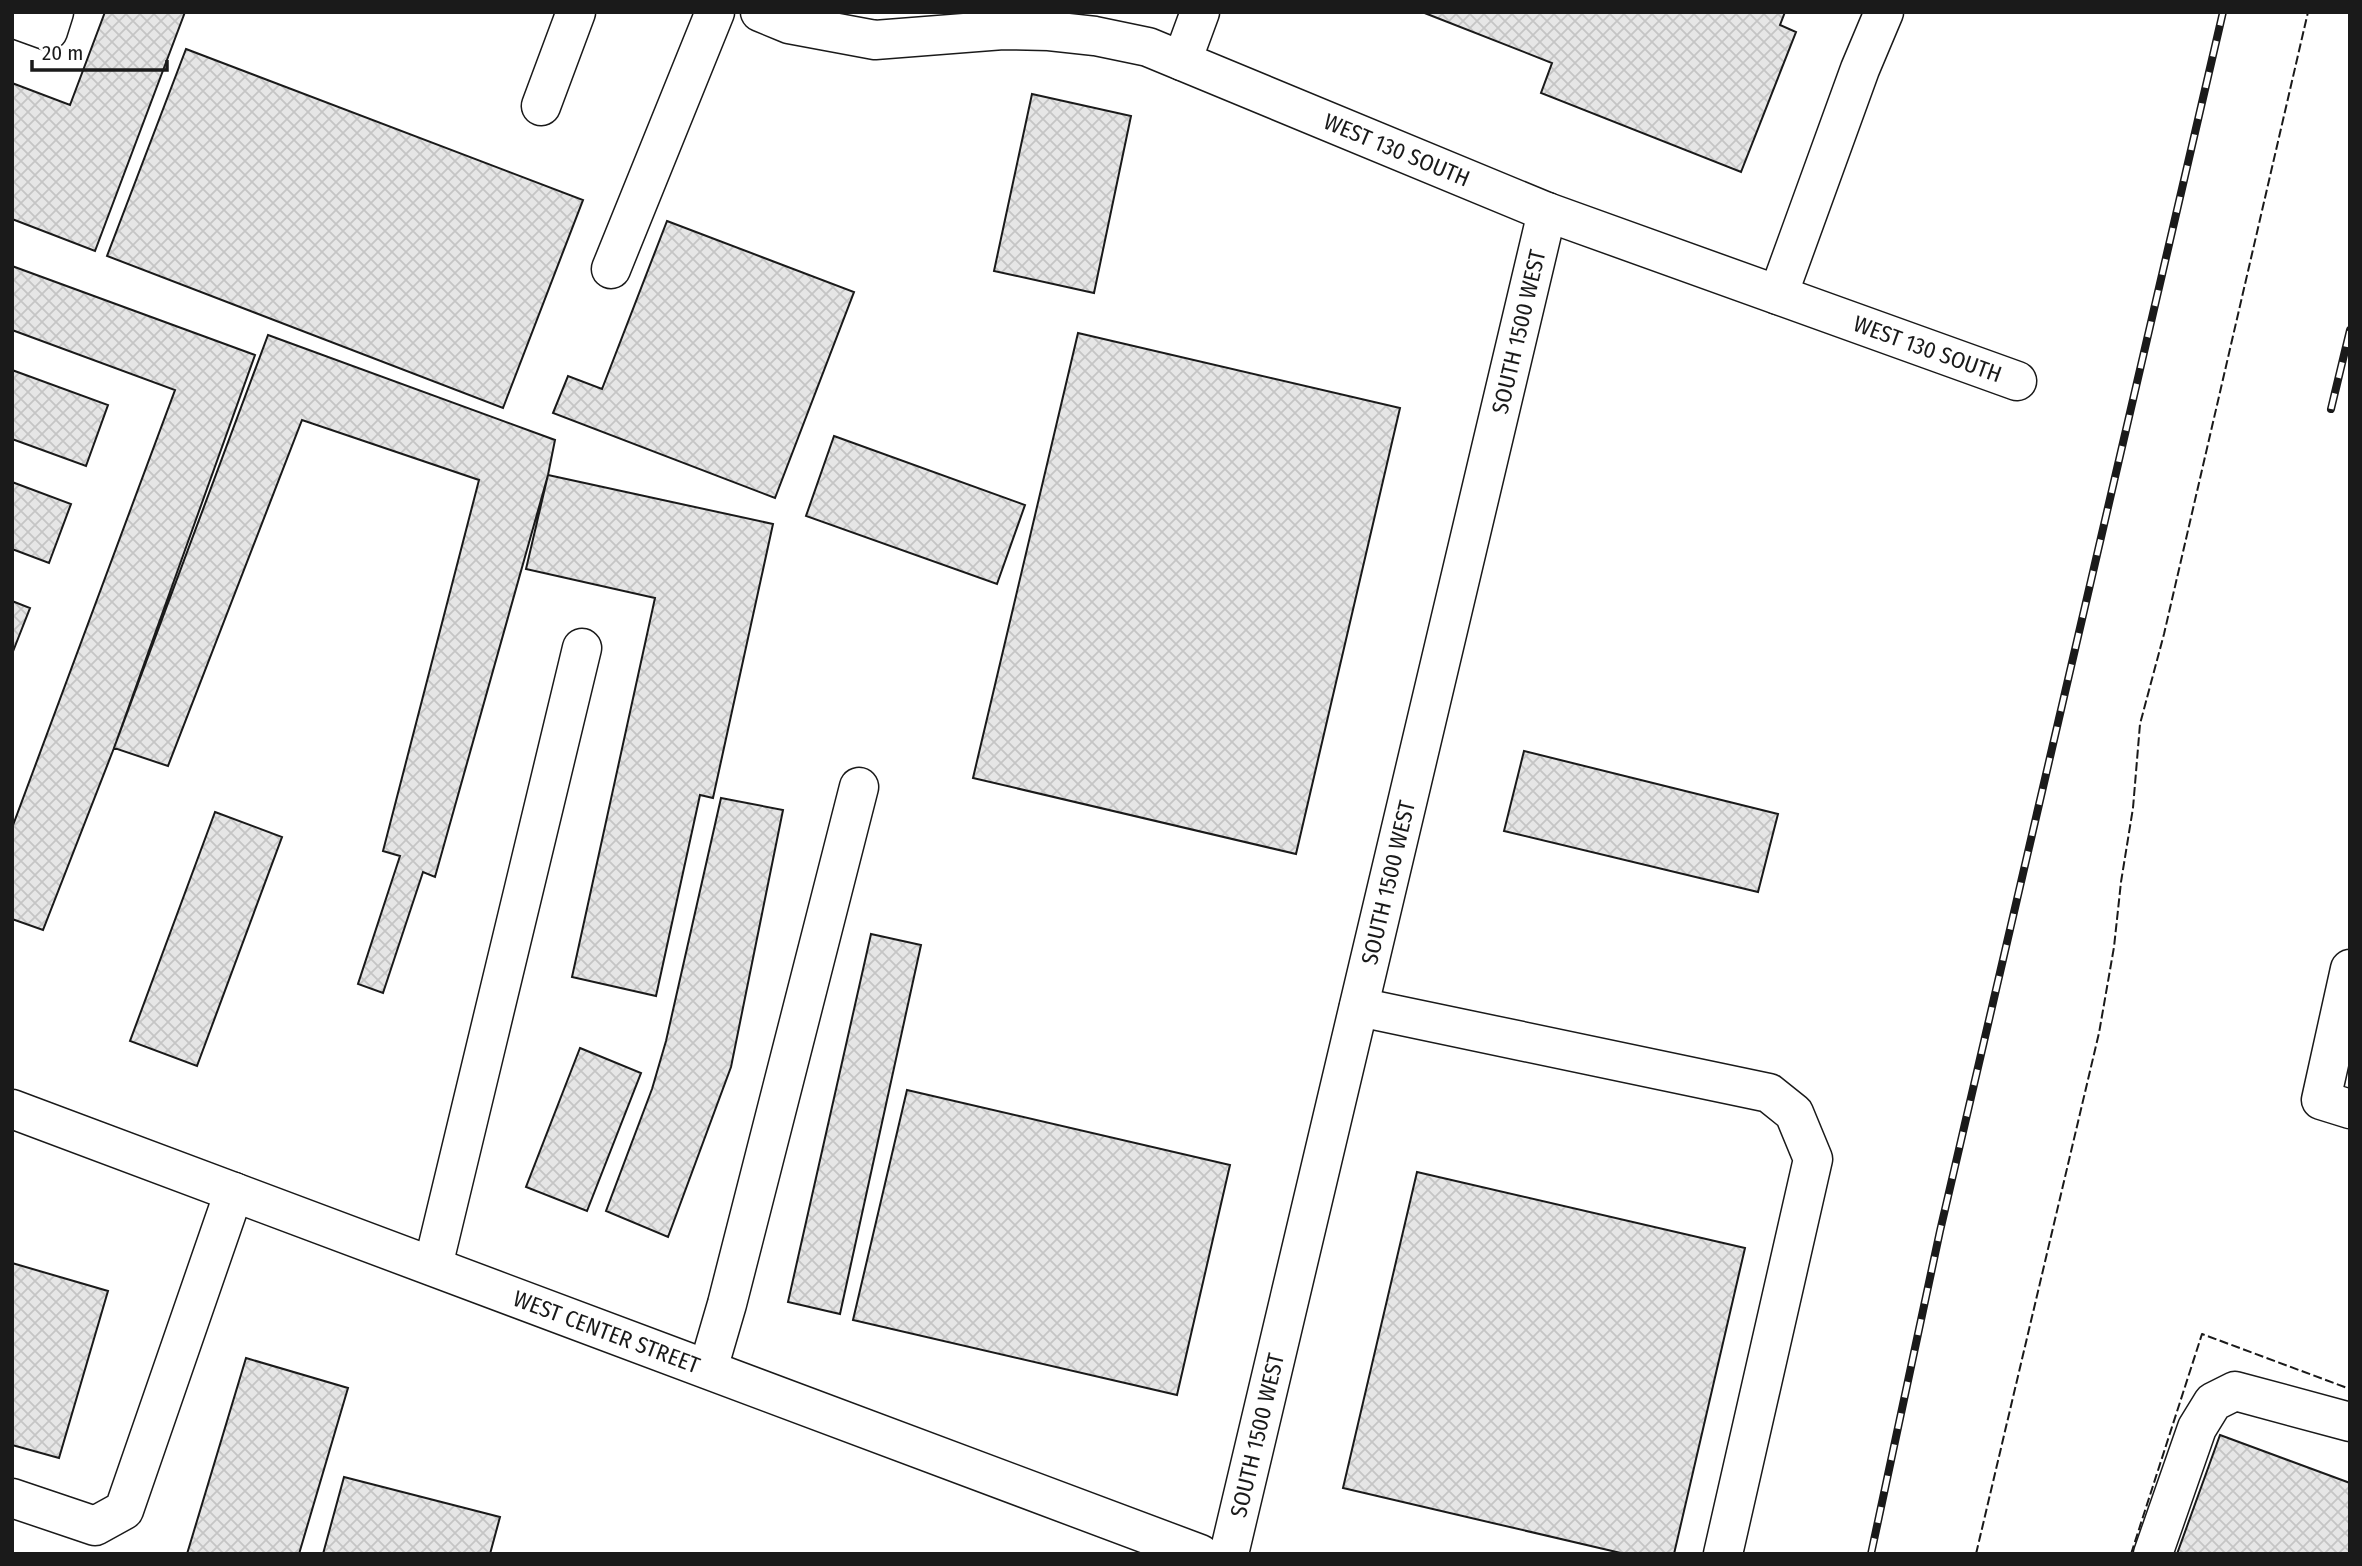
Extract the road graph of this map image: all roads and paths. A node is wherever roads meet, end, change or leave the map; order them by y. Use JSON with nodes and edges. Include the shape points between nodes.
{"nodes":[{"id":1,"x":54,"y":12,"type":"edge"},
{"id":2,"x":576,"y":12,"type":"edge"},
{"id":3,"x":715,"y":12,"type":"edge"},
{"id":4,"x":760,"y":12,"type":"edge"},
{"id":5,"x":1200,"y":12,"type":"edge"},
{"id":6,"x":1884,"y":12,"type":"edge"},
{"id":7,"x":12,"y":18,"type":"edge"},
{"id":8,"x":1182,"y":61,"type":"junction"},
{"id":9,"x":541,"y":106,"type":"dead end"},
{"id":10,"x":1547,"y":212,"type":"junction"},
{"id":11,"x":611,"y":269,"type":"dead end"},
{"id":12,"x":1778,"y":295,"type":"junction"},
{"id":13,"x":2017,"y":381,"type":"dead end"},
{"id":14,"x":582,"y":648,"type":"dead end"},
{"id":15,"x":859,"y":787,"type":"dead end"},
{"id":16,"x":2350,"y":969,"type":"edge"},
{"id":17,"x":1359,"y":1007,"type":"junction"},
{"id":18,"x":2350,"y":1108,"type":"edge"},
{"id":19,"x":13,"y":1113,"type":"edge"},
{"id":20,"x":234,"y":1192,"type":"junction"},
{"id":21,"x":433,"y":1266,"type":"junction"},
{"id":22,"x":708,"y":1368,"type":"junction"},
{"id":23,"x":2350,"y":1422,"type":"edge"},
{"id":24,"x":12,"y":1498,"type":"edge"},
{"id":25,"x":1200,"y":1554,"type":"edge"},
{"id":26,"x":1229,"y":1554,"type":"edge"},
{"id":27,"x":1723,"y":1554,"type":"edge"},
{"id":28,"x":2153,"y":1554,"type":"edge"}],
"edges":[{"from":1,"to":7,"type":"street","via":[[48,31]]},
{"from":2,"to":9,"type":"street"},
{"from":3,"to":11,"type":"street"},
{"from":4,"to":8,"type":"street","name":"WEST 130 SOUTH","via":[[789,24],[875,40],[1003,30],[1095,36],[1148,47]]},
{"from":5,"to":8,"type":"street"},
{"from":6,"to":12,"type":"street"},
{"from":8,"to":10,"type":"street","name":"WEST 130 SOUTH"},
{"from":10,"to":12,"type":"street","name":"WEST 130 SOUTH"},
{"from":10,"to":17,"type":"street","name":"SOUTH 1500 WEST"},
{"from":12,"to":13,"type":"street","name":"WEST 130 SOUTH"},
{"from":14,"to":21,"type":"street"},
{"from":15,"to":22,"type":"street"},
{"from":16,"to":18,"type":"street","via":[[2321,1100]]},
{"from":17,"to":26,"type":"street","name":"SOUTH 1500 WEST"},
{"from":17,"to":27,"type":"street","via":[[1769,1093],[1794,1113],[1813,1159]]},
{"from":19,"to":20,"type":"street","name":"WEST CENTER STREET"},
{"from":20,"to":21,"type":"street","name":"WEST CENTER STREET"},
{"from":20,"to":24,"type":"street","via":[[124,1510],[95,1526]]},
{"from":21,"to":22,"type":"street","name":"WEST CENTER STREET"},
{"from":22,"to":25,"type":"street","name":"WEST CENTER STREET"},
{"from":23,"to":28,"type":"street","via":[[2235,1391],[2213,1402],[2197,1428]]}]}
